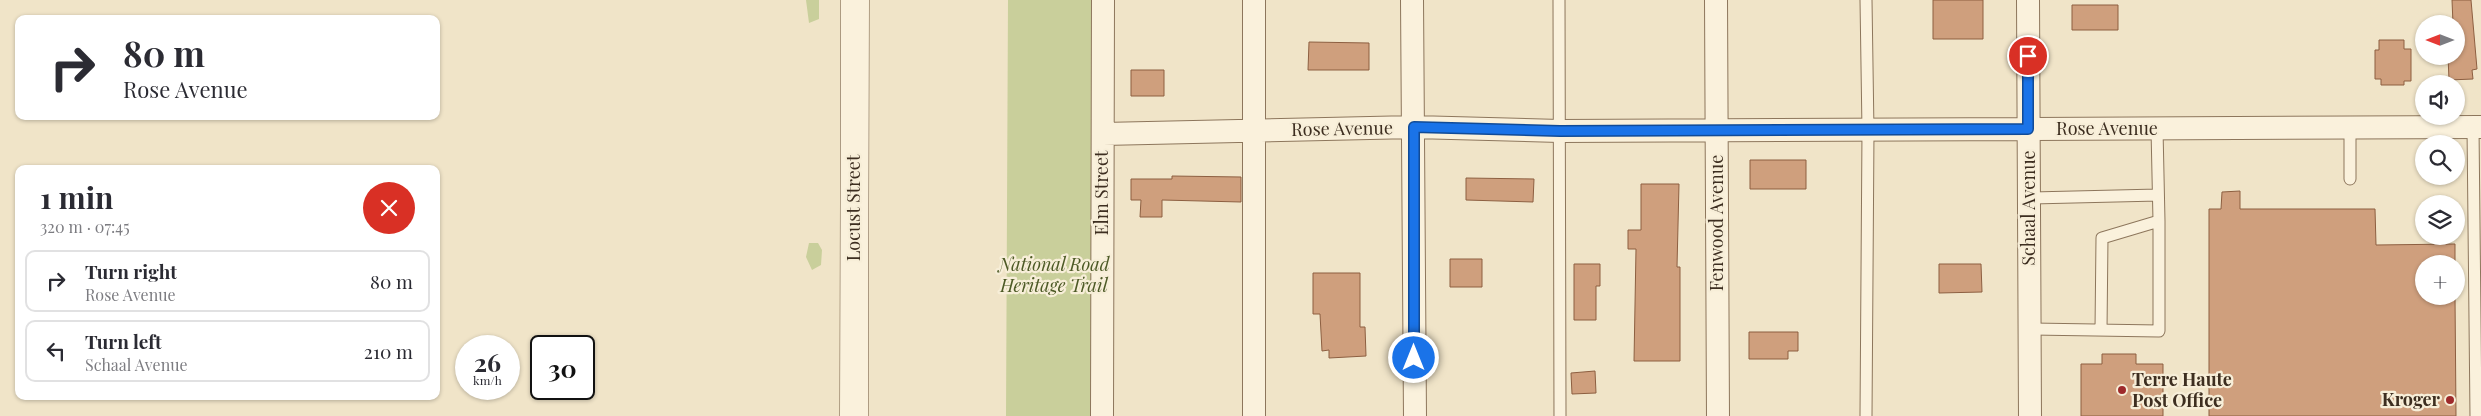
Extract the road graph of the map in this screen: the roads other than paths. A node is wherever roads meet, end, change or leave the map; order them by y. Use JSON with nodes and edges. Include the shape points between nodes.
{"nodes":[{"id":1,"x":855,"y":0,"type":"edge"},
{"id":2,"x":1103,"y":0,"type":"edge"},
{"id":3,"x":1254,"y":0,"type":"edge"},
{"id":4,"x":1412,"y":0,"type":"edge"},
{"id":5,"x":1559,"y":0,"type":"edge"},
{"id":6,"x":1716,"y":0,"type":"edge"},
{"id":7,"x":1866,"y":0,"type":"edge"},
{"id":8,"x":2028,"y":0,"type":"edge"},
{"id":9,"x":1414,"y":127,"type":"junction"},
{"id":10,"x":2477,"y":127,"type":"edge"},
{"id":11,"x":2350,"y":128,"type":"junction"},
{"id":12,"x":2028,"y":129,"type":"junction"},
{"id":13,"x":2157,"y":129,"type":"junction"},
{"id":14,"x":1254,"y":131,"type":"junction"},
{"id":15,"x":1560,"y":131,"type":"junction"},
{"id":16,"x":1717,"y":131,"type":"junction"},
{"id":17,"x":1868,"y":131,"type":"junction"},
{"id":18,"x":1103,"y":134,"type":"junction"},
{"id":19,"x":2350,"y":179,"type":"dead end"},
{"id":20,"x":2158,"y":195,"type":"junction"},
{"id":21,"x":2028,"y":198,"type":"junction"},
{"id":22,"x":2159,"y":221,"type":"junction"},
{"id":23,"x":2030,"y":329,"type":"junction"},
{"id":24,"x":2101,"y":330,"type":"junction"},
{"id":25,"x":854,"y":416,"type":"edge"},
{"id":26,"x":1102,"y":416,"type":"edge"},
{"id":27,"x":1254,"y":416,"type":"edge"},
{"id":28,"x":1415,"y":416,"type":"edge"},
{"id":29,"x":1560,"y":416,"type":"edge"},
{"id":30,"x":1718,"y":416,"type":"edge"},
{"id":31,"x":1866,"y":416,"type":"edge"},
{"id":32,"x":2030,"y":416,"type":"edge"},
{"id":33,"x":2476,"y":416,"type":"edge"}],
"edges":[{"from":1,"to":25,"type":"street","name":"Locust Street"},
{"from":2,"to":18,"type":"street","name":"Elm Street"},
{"from":3,"to":14,"type":"street"},
{"from":4,"to":9,"type":"street"},
{"from":5,"to":15,"type":"lane"},
{"from":6,"to":16,"type":"street","name":"Fenwood Avenue"},
{"from":7,"to":17,"type":"lane"},
{"from":8,"to":12,"type":"street","name":"Schaal Avenue"},
{"from":9,"to":14,"type":"street","name":"Rose Avenue"},
{"from":9,"to":15,"type":"street","name":"Rose Avenue"},
{"from":9,"to":28,"type":"street"},
{"from":10,"to":11,"type":"street","name":"Rose Avenue"},
{"from":10,"to":33,"type":"lane"},
{"from":11,"to":13,"type":"street","name":"Rose Avenue"},
{"from":11,"to":19,"type":"lane"},
{"from":12,"to":13,"type":"street","name":"Rose Avenue"},
{"from":12,"to":17,"type":"street","name":"Rose Avenue"},
{"from":12,"to":21,"type":"street","name":"Schaal Avenue"},
{"from":13,"to":20,"type":"lane"},
{"from":14,"to":18,"type":"street","name":"Rose Avenue"},
{"from":14,"to":27,"type":"street"},
{"from":15,"to":16,"type":"street","name":"Rose Avenue"},
{"from":15,"to":29,"type":"lane"},
{"from":16,"to":17,"type":"street","name":"Rose Avenue"},
{"from":16,"to":30,"type":"street","name":"Fenwood Avenue"},
{"from":17,"to":31,"type":"lane"},
{"from":18,"to":26,"type":"street","name":"Elm Street"},
{"from":20,"to":21,"type":"lane"},
{"from":20,"to":22,"type":"lane"},
{"from":21,"to":23,"type":"street","name":"Schaal Avenue"},
{"from":22,"to":24,"type":"lane","via":[[2102,238]]},
{"from":22,"to":24,"type":"lane","via":[[2159,331]]},
{"from":23,"to":24,"type":"lane"},
{"from":23,"to":32,"type":"street","name":"Schaal Avenue"}]}
